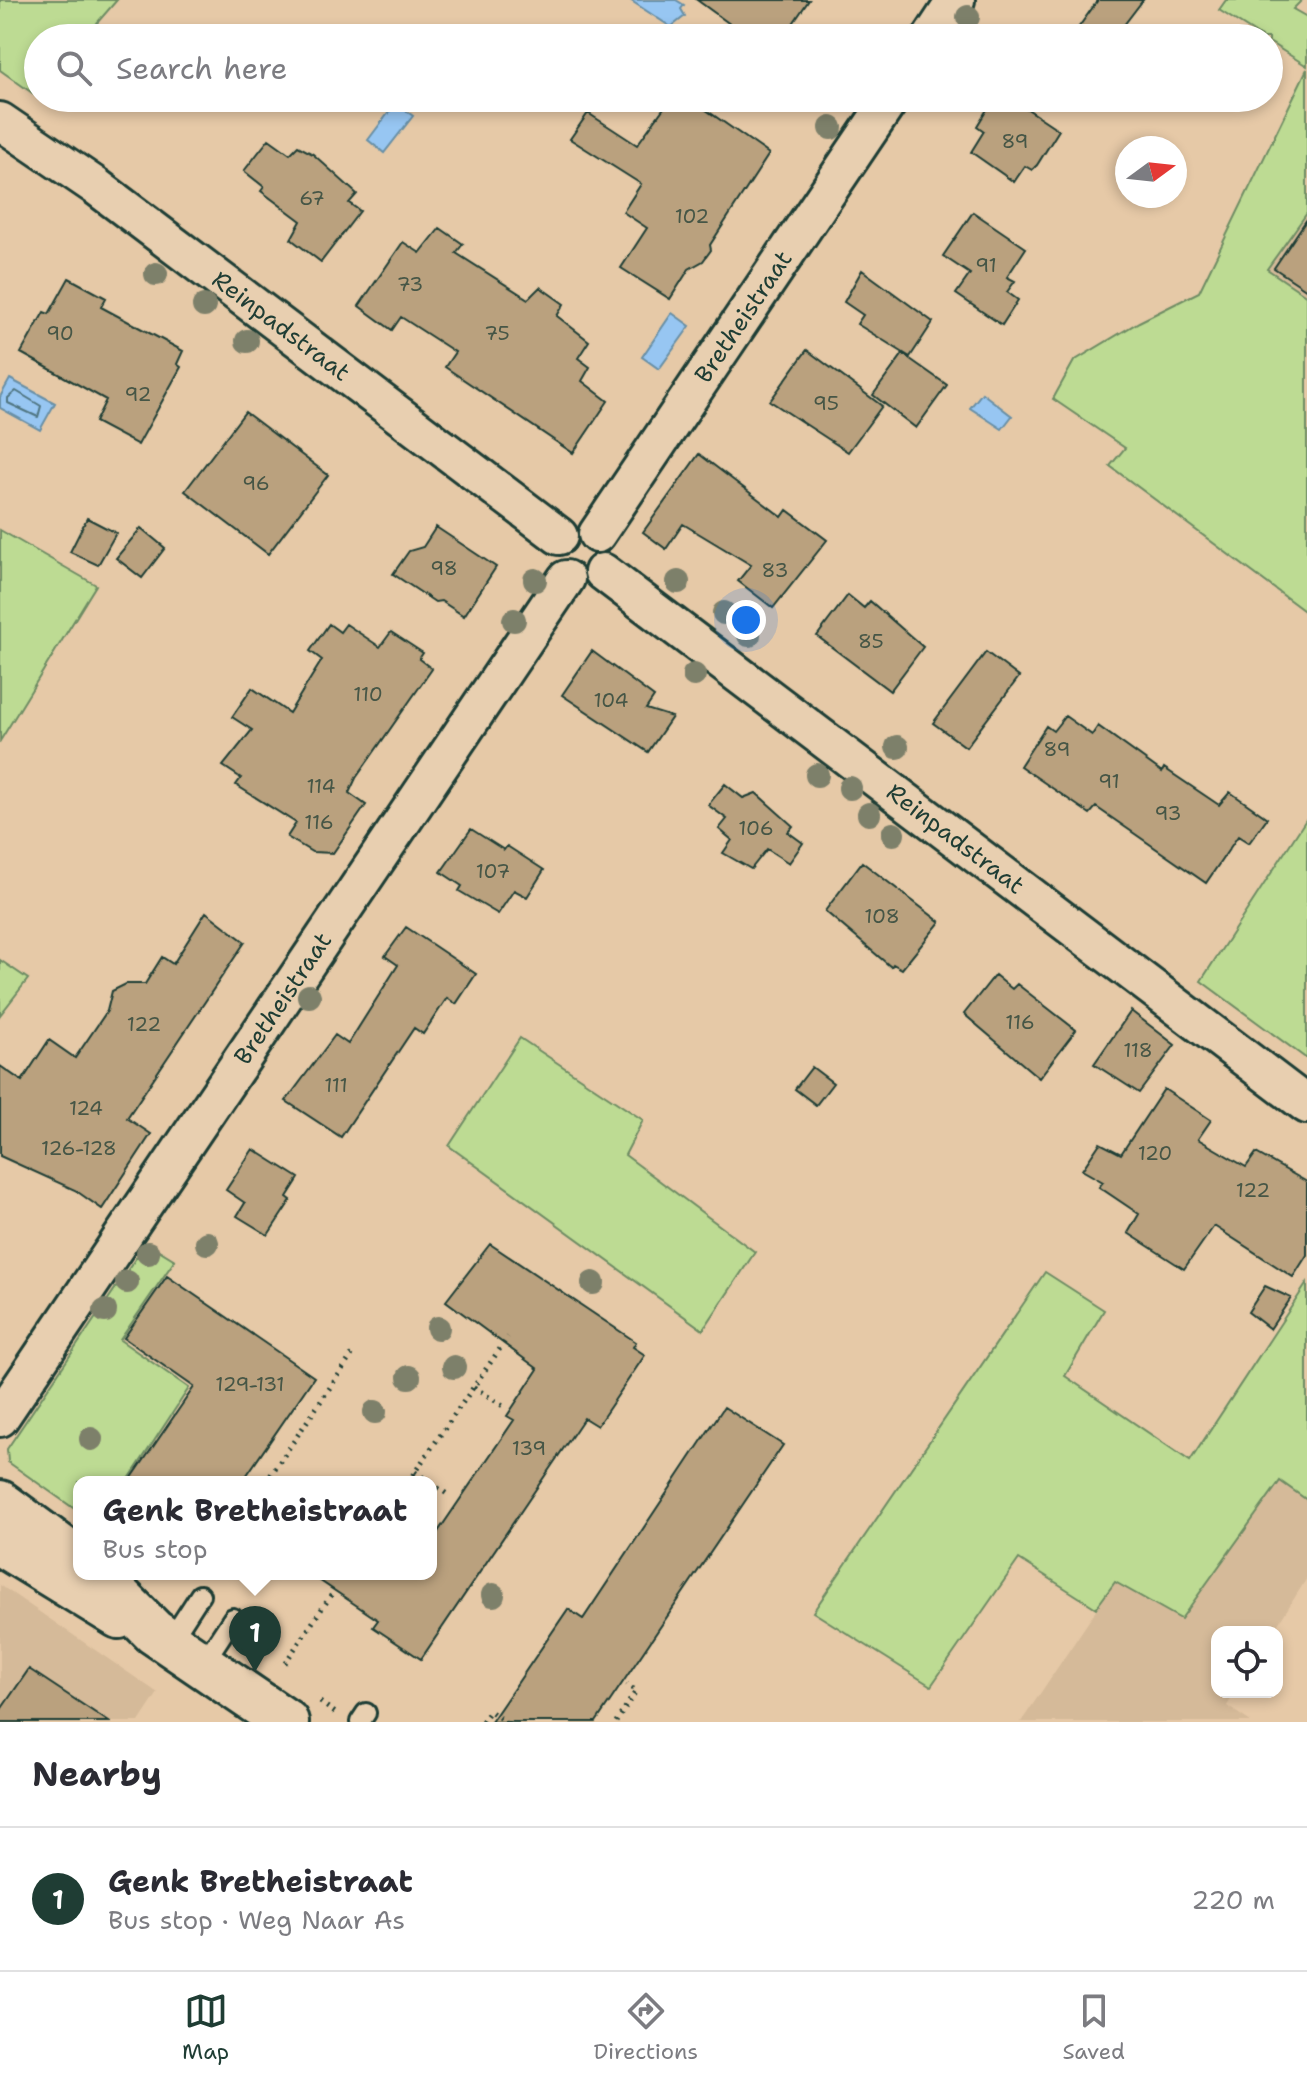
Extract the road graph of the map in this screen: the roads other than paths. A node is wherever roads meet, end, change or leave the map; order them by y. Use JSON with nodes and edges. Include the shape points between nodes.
{"nodes":[{"id":1,"x":956,"y":0,"type":"edge"},
{"id":2,"x":940,"y":24,"type":"edge"},
{"id":3,"x":882,"y":112,"type":"edge"},
{"id":4,"x":0,"y":121,"type":"edge"},
{"id":5,"x":597,"y":534,"type":"junction"},
{"id":6,"x":559,"y":536,"type":"junction"},
{"id":7,"x":603,"y":572,"type":"junction"},
{"id":8,"x":566,"y":579,"type":"junction"},
{"id":9,"x":1307,"y":1105,"type":"edge"},
{"id":10,"x":0,"y":1418,"type":"edge"},
{"id":11,"x":0,"y":1503,"type":"edge"},
{"id":12,"x":0,"y":1543,"type":"edge"},
{"id":13,"x":73,"y":1557,"type":"edge"},
{"id":14,"x":103,"y":1580,"type":"edge"},
{"id":15,"x":200,"y":1595,"type":"dead end"},
{"id":16,"x":233,"y":1618,"type":"dead end"},
{"id":17,"x":175,"y":1646,"type":"junction"},
{"id":18,"x":286,"y":1722,"type":"edge"}],
"edges":[{"from":1,"to":2,"type":"street"},
{"from":3,"to":5,"type":"street","name":"Bretheistraat"},
{"from":4,"to":6,"type":"street","name":"Reinpadstraat","via":[[97,187]]},
{"from":5,"to":6,"type":"street","via":[[576,527]]},
{"from":5,"to":7,"type":"street","via":[[607,548]]},
{"from":6,"to":8,"type":"street","via":[[552,559]]},
{"from":7,"to":8,"type":"street","via":[[585,584]]},
{"from":7,"to":9,"type":"street","name":"Reinpadstraat"},
{"from":8,"to":10,"type":"street","name":"Bretheistraat","via":[[143,1227]]},
{"from":11,"to":13,"type":"main road"},
{"from":12,"to":17,"type":"main road"},
{"from":14,"to":17,"type":"main road"},
{"from":15,"to":17,"type":"lane"},
{"from":16,"to":17,"type":"lane"},
{"from":17,"to":18,"type":"main road"}]}
